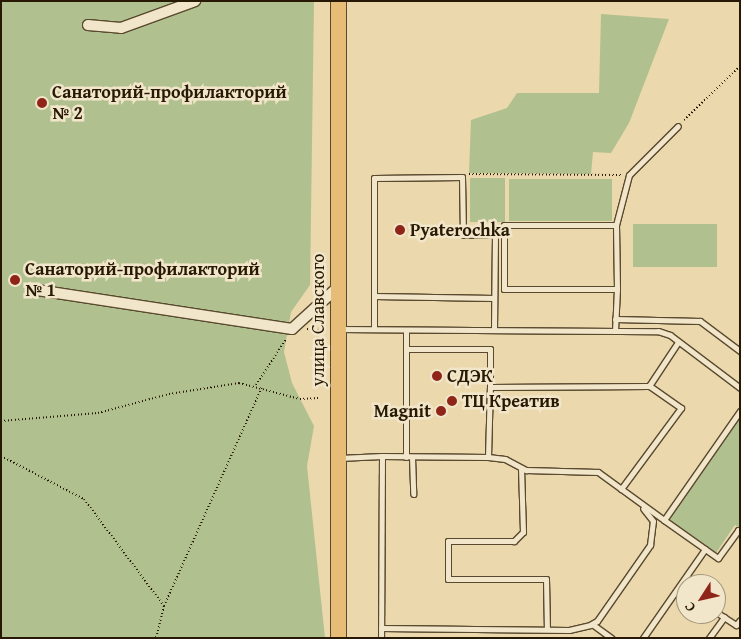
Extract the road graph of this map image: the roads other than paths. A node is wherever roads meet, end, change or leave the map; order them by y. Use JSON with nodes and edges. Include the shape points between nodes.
{"nodes":[{"id":1,"x":195,"y":1,"type":"edge"},
{"id":2,"x":338,"y":1,"type":"edge"},
{"id":3,"x":88,"y":25,"type":"dead end"},
{"id":4,"x":678,"y":126,"type":"road end"},
{"id":5,"x":616,"y":225,"type":"junction"},
{"id":6,"x":336,"y":289,"type":"junction"},
{"id":7,"x":617,"y":289,"type":"junction"},
{"id":8,"x":37,"y":290,"type":"dead end"},
{"id":9,"x":374,"y":296,"type":"junction"},
{"id":10,"x":494,"y":298,"type":"junction"},
{"id":11,"x":615,"y":319,"type":"junction"},
{"id":12,"x":336,"y":329,"type":"junction"},
{"id":13,"x":374,"y":329,"type":"junction"},
{"id":14,"x":406,"y":330,"type":"junction"},
{"id":15,"x":494,"y":330,"type":"junction"},
{"id":16,"x":615,"y":331,"type":"junction"},
{"id":17,"x":678,"y":342,"type":"junction"},
{"id":18,"x":406,"y":349,"type":"junction"},
{"id":19,"x":740,"y":351,"type":"edge"},
{"id":20,"x":649,"y":386,"type":"junction"},
{"id":21,"x":490,"y":387,"type":"junction"},
{"id":22,"x":740,"y":388,"type":"edge"},
{"id":23,"x":740,"y":411,"type":"edge"},
{"id":24,"x":382,"y":456,"type":"junction"},
{"id":25,"x":406,"y":457,"type":"junction"},
{"id":26,"x":412,"y":457,"type":"junction"},
{"id":27,"x":488,"y":457,"type":"junction"},
{"id":28,"x":336,"y":458,"type":"junction"},
{"id":29,"x":521,"y":468,"type":"junction"},
{"id":30,"x":621,"y":489,"type":"junction"},
{"id":31,"x":412,"y":494,"type":"dead end"},
{"id":32,"x":639,"y":503,"type":"junction"},
{"id":33,"x":664,"y":520,"type":"junction"},
{"id":34,"x":740,"y":531,"type":"edge"},
{"id":35,"x":705,"y":549,"type":"junction"},
{"id":36,"x":688,"y":574,"type":"edge"},
{"id":37,"x":676,"y":592,"type":"edge"},
{"id":38,"x":726,"y":618,"type":"edge"},
{"id":39,"x":740,"y":620,"type":"edge"},
{"id":40,"x":592,"y":624,"type":"junction"},
{"id":41,"x":719,"y":624,"type":"edge"},
{"id":42,"x":381,"y":628,"type":"junction"},
{"id":43,"x":547,"y":629,"type":"junction"},
{"id":44,"x":338,"y":638,"type":"edge"},
{"id":45,"x":381,"y":638,"type":"edge"},
{"id":46,"x":611,"y":638,"type":"edge"},
{"id":47,"x":643,"y":638,"type":"edge"},
{"id":48,"x":709,"y":638,"type":"edge"}],
"edges":[{"from":1,"to":3,"type":"street","via":[[121,28]]},
{"from":2,"to":6,"type":"main road","name":"улица Славского"},
{"from":4,"to":5,"type":"lane","via":[[629,175]]},
{"from":5,"to":7,"type":"lane"},
{"from":5,"to":7,"type":"lane","via":[[504,225],[504,289]]},
{"from":6,"to":8,"type":"street","via":[[292,329]]},
{"from":6,"to":12,"type":"main road","name":"улица Славского"},
{"from":7,"to":11,"type":"lane"},
{"from":9,"to":10,"type":"lane"},
{"from":9,"to":10,"type":"lane","via":[[374,178],[462,177],[463,235],[495,234]]},
{"from":9,"to":13,"type":"lane"},
{"from":10,"to":15,"type":"lane"},
{"from":11,"to":16,"type":"lane"},
{"from":11,"to":19,"type":"lane","via":[[700,321]]},
{"from":12,"to":13,"type":"lane"},
{"from":12,"to":28,"type":"main road","name":"улица Славского"},
{"from":13,"to":14,"type":"lane"},
{"from":14,"to":15,"type":"lane"},
{"from":14,"to":18,"type":"lane"},
{"from":15,"to":16,"type":"lane"},
{"from":16,"to":17,"type":"lane","via":[[658,331]]},
{"from":17,"to":20,"type":"lane"},
{"from":17,"to":22,"type":"lane"},
{"from":18,"to":21,"type":"lane","via":[[490,349]]},
{"from":18,"to":25,"type":"lane"},
{"from":20,"to":21,"type":"lane"},
{"from":20,"to":30,"type":"lane","via":[[681,408]]},
{"from":21,"to":27,"type":"lane"},
{"from":23,"to":33,"type":"lane"},
{"from":24,"to":25,"type":"lane"},
{"from":24,"to":28,"type":"lane"},
{"from":24,"to":42,"type":"lane"},
{"from":25,"to":26,"type":"lane"},
{"from":26,"to":27,"type":"lane"},
{"from":26,"to":31,"type":"lane"},
{"from":27,"to":29,"type":"lane","via":[[505,459]]},
{"from":28,"to":44,"type":"main road","name":"улица Славского"},
{"from":29,"to":30,"type":"lane","via":[[598,472]]},
{"from":29,"to":43,"type":"lane","via":[[523,532],[514,541],[448,541],[448,578],[546,579]]},
{"from":30,"to":32,"type":"lane"},
{"from":32,"to":33,"type":"lane"},
{"from":32,"to":40,"type":"lane","via":[[653,521],[650,545]]},
{"from":33,"to":35,"type":"lane"},
{"from":34,"to":35,"type":"lane","via":[[718,558]]},
{"from":35,"to":36,"type":"lane"},
{"from":37,"to":47,"type":"lane"},
{"from":38,"to":39,"type":"lane","via":[[736,625]]},
{"from":40,"to":43,"type":"lane","via":[[569,630]]},
{"from":40,"to":46,"type":"lane"},
{"from":41,"to":48,"type":"lane"},
{"from":42,"to":43,"type":"lane"},
{"from":42,"to":45,"type":"lane"}]}
